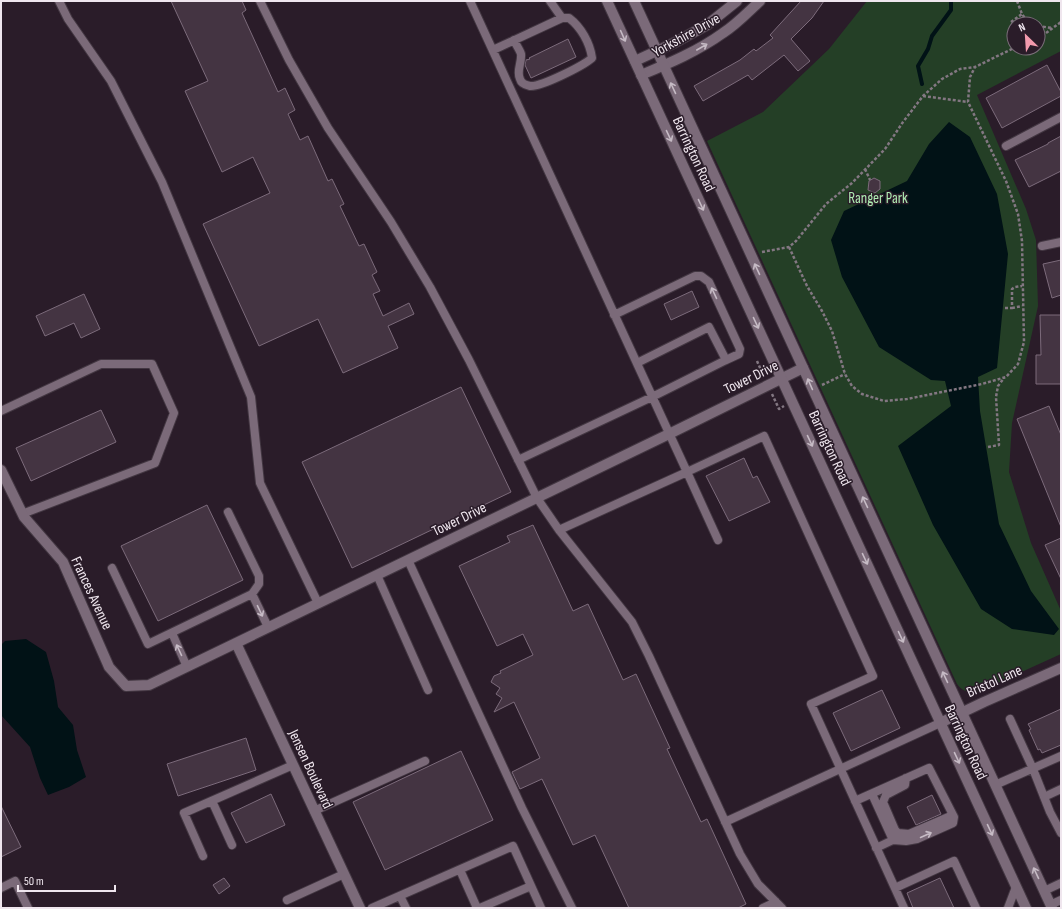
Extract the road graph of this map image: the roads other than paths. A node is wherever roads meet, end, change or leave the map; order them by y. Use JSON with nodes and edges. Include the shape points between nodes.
{"nodes":[{"id":1,"x":59,"y":1,"type":"edge"},
{"id":2,"x":260,"y":1,"type":"edge"},
{"id":3,"x":470,"y":1,"type":"edge"},
{"id":4,"x":550,"y":1,"type":"edge"},
{"id":5,"x":607,"y":1,"type":"edge"},
{"id":6,"x":634,"y":1,"type":"edge"},
{"id":7,"x":737,"y":1,"type":"edge"},
{"id":8,"x":760,"y":1,"type":"edge"},
{"id":9,"x":562,"y":18,"type":"junction"},
{"id":10,"x":514,"y":40,"type":"junction"},
{"id":11,"x":492,"y":50,"type":"junction"},
{"id":12,"x":657,"y":51,"type":"junction"},
{"id":13,"x":635,"y":61,"type":"junction"},
{"id":14,"x":663,"y":66,"type":"junction"},
{"id":15,"x":641,"y":75,"type":"junction"},
{"id":16,"x":1061,"y":117,"type":"edge"},
{"id":17,"x":1006,"y":146,"type":"dead end"},
{"id":18,"x":1061,"y":242,"type":"edge"},
{"id":19,"x":1042,"y":246,"type":"dead end"},
{"id":20,"x":614,"y":315,"type":"junction"},
{"id":21,"x":726,"y":360,"type":"junction"},
{"id":22,"x":637,"y":364,"type":"junction"},
{"id":23,"x":803,"y":368,"type":"junction"},
{"id":24,"x":782,"y":379,"type":"junction"},
{"id":25,"x":652,"y":397,"type":"junction"},
{"id":26,"x":1,"y":411,"type":"edge"},
{"id":27,"x":669,"y":434,"type":"junction"},
{"id":28,"x":518,"y":460,"type":"junction"},
{"id":29,"x":1,"y":470,"type":"edge"},
{"id":30,"x":686,"y":472,"type":"junction"},
{"id":31,"x":4,"y":481,"type":"edge"},
{"id":32,"x":537,"y":498,"type":"junction"},
{"id":33,"x":228,"y":512,"type":"dead end"},
{"id":34,"x":23,"y":516,"type":"junction"},
{"id":35,"x":559,"y":530,"type":"junction"},
{"id":36,"x":718,"y":540,"type":"dead end"},
{"id":37,"x":408,"y":560,"type":"junction"},
{"id":38,"x":112,"y":568,"type":"dead end"},
{"id":39,"x":377,"y":575,"type":"junction"},
{"id":40,"x":252,"y":594,"type":"junction"},
{"id":41,"x":318,"y":603,"type":"junction"},
{"id":42,"x":268,"y":627,"type":"junction"},
{"id":43,"x":172,"y":633,"type":"junction"},
{"id":44,"x":236,"y":643,"type":"junction"},
{"id":45,"x":187,"y":666,"type":"junction"},
{"id":46,"x":1061,"y":668,"type":"edge"},
{"id":47,"x":126,"y":686,"type":"joint"},
{"id":48,"x":428,"y":690,"type":"dead end"},
{"id":49,"x":961,"y":713,"type":"junction"},
{"id":50,"x":1010,"y":720,"type":"dead end"},
{"id":51,"x":940,"y":723,"type":"junction"},
{"id":52,"x":1061,"y":756,"type":"edge"},
{"id":53,"x":425,"y":761,"type":"dead end"},
{"id":54,"x":293,"y":765,"type":"junction"},
{"id":55,"x":840,"y":769,"type":"junction"},
{"id":56,"x":1033,"y":769,"type":"junction"},
{"id":57,"x":906,"y":778,"type":"junction"},
{"id":58,"x":995,"y":785,"type":"junction"},
{"id":59,"x":1061,"y":789,"type":"edge"},
{"id":60,"x":872,"y":794,"type":"junction"},
{"id":61,"x":1044,"y":797,"type":"junction"},
{"id":62,"x":212,"y":801,"type":"junction"},
{"id":63,"x":855,"y":802,"type":"junction"},
{"id":64,"x":314,"y":811,"type":"junction"},
{"id":65,"x":953,"y":815,"type":"junction"},
{"id":66,"x":725,"y":822,"type":"junction"},
{"id":67,"x":1061,"y":833,"type":"edge"},
{"id":68,"x":893,"y":840,"type":"junction"},
{"id":69,"x":232,"y":845,"type":"dead end"},
{"id":70,"x":876,"y":848,"type":"junction"},
{"id":71,"x":203,"y":856,"type":"dead end"},
{"id":72,"x":460,"y":870,"type":"junction"},
{"id":73,"x":344,"y":874,"type":"junction"},
{"id":74,"x":1061,"y":883,"type":"edge"},
{"id":75,"x":531,"y":886,"type":"junction"},
{"id":76,"x":1016,"y":887,"type":"junction"},
{"id":77,"x":1,"y":888,"type":"edge"},
{"id":78,"x":895,"y":888,"type":"junction"},
{"id":79,"x":1044,"y":890,"type":"junction"},
{"id":80,"x":400,"y":896,"type":"junction"},
{"id":81,"x":287,"y":900,"type":"dead end"},
{"id":82,"x":1061,"y":900,"type":"edge"},
{"id":83,"x":779,"y":905,"type":"edge"},
{"id":84,"x":1051,"y":906,"type":"edge"},
{"id":85,"x":28,"y":908,"type":"edge"},
{"id":86,"x":360,"y":908,"type":"edge"},
{"id":87,"x":372,"y":908,"type":"edge"},
{"id":88,"x":406,"y":908,"type":"edge"},
{"id":89,"x":477,"y":908,"type":"edge"},
{"id":90,"x":480,"y":908,"type":"edge"},
{"id":91,"x":540,"y":908,"type":"edge"},
{"id":92,"x":572,"y":908,"type":"edge"},
{"id":93,"x":763,"y":908,"type":"edge"},
{"id":94,"x":904,"y":908,"type":"edge"},
{"id":95,"x":976,"y":908,"type":"edge"},
{"id":96,"x":1008,"y":908,"type":"edge"},
{"id":97,"x":1026,"y":908,"type":"edge"}],
"edges":[{"from":1,"to":41,"type":"lane","via":[[68,19],[111,80],[162,182],[251,397],[260,483]]},
{"from":2,"to":28,"type":"lane","via":[[289,60],[328,128],[391,222],[430,287]]},
{"from":3,"to":11,"type":"lane"},
{"from":4,"to":9,"type":"lane"},
{"from":5,"to":13,"type":"main road","name":"Barrington Road","one_way":true},
{"from":6,"to":12,"type":"main road","name":"Barrington Road"},
{"from":7,"to":12,"type":"main road","name":"Yorkshire Drive","via":[[707,25]]},
{"from":14,"to":8,"type":"main road","name":"Yorkshire Drive","one_way":true,"via":[[715,39]]},
{"from":9,"to":10,"type":"lane"},
{"from":9,"to":10,"type":"lane","via":[[569,18],[580,26],[592,58],[548,81],[530,86],[524,84],[518,73],[521,55]]},
{"from":10,"to":11,"type":"lane"},
{"from":11,"to":20,"type":"lane"},
{"from":12,"to":13,"type":"main road","name":"Yorkshire Drive"},
{"from":12,"to":14,"type":"main road","name":"Barrington Road"},
{"from":13,"to":15,"type":"main road","name":"Barrington Road"},
{"from":14,"to":15,"type":"main road","name":"Yorkshire Drive"},
{"from":23,"to":14,"type":"main road","name":"Barrington Road","one_way":true},
{"from":15,"to":24,"type":"main road","name":"Barrington Road","one_way":true},
{"from":16,"to":17,"type":"lane"},
{"from":18,"to":19,"type":"lane"},
{"from":21,"to":20,"type":"lane","one_way":true,"via":[[739,354],[740,349],[709,282],[701,276],[695,276]]},
{"from":20,"to":22,"type":"lane"},
{"from":21,"to":22,"type":"lane","via":[[709,327]]},
{"from":21,"to":25,"type":"lane"},
{"from":22,"to":25,"type":"lane"},
{"from":23,"to":24,"type":"main road","name":"Tower Drive"},
{"from":49,"to":23,"type":"main road","name":"Barrington Road","one_way":true},
{"from":24,"to":27,"type":"main road","name":"Tower Drive"},
{"from":24,"to":51,"type":"main road","name":"Barrington Road","one_way":true},
{"from":25,"to":27,"type":"lane"},
{"from":25,"to":28,"type":"lane"},
{"from":26,"to":34,"type":"lane","via":[[101,364],[152,364],[174,413],[155,463]]},
{"from":27,"to":30,"type":"lane"},
{"from":27,"to":32,"type":"main road","name":"Tower Drive"},
{"from":28,"to":32,"type":"lane"},
{"from":29,"to":31,"type":"main road","name":"Frances Avenue"},
{"from":30,"to":35,"type":"lane"},
{"from":30,"to":36,"type":"lane"},
{"from":30,"to":55,"type":"lane","via":[[764,436],[873,676],[811,704]]},
{"from":31,"to":34,"type":"main road","name":"Frances Avenue"},
{"from":32,"to":35,"type":"lane"},
{"from":32,"to":37,"type":"main road","name":"Tower Drive"},
{"from":33,"to":40,"type":"lane","via":[[259,576],[259,584]]},
{"from":34,"to":47,"type":"main road","name":"Frances Avenue","via":[[63,562],[109,667]]},
{"from":35,"to":66,"type":"lane","via":[[632,622]]},
{"from":37,"to":39,"type":"main road","name":"Tower Drive"},
{"from":37,"to":92,"type":"lane","via":[[522,808]]},
{"from":38,"to":43,"type":"lane","via":[[148,644]]},
{"from":39,"to":41,"type":"main road","name":"Tower Drive"},
{"from":39,"to":48,"type":"lane"},
{"from":40,"to":42,"type":"lane","one_way":true},
{"from":40,"to":43,"type":"lane"},
{"from":41,"to":42,"type":"main road","name":"Tower Drive"},
{"from":42,"to":44,"type":"main road","name":"Tower Drive"},
{"from":45,"to":43,"type":"lane","one_way":true},
{"from":44,"to":45,"type":"main road","name":"Tower Drive"},
{"from":44,"to":54,"type":"main road","name":"Jensen Boulevard"},
{"from":45,"to":47,"type":"main road","name":"Tower Drive","via":[[149,685]]},
{"from":46,"to":49,"type":"main road","name":"Bristol Lane"},
{"from":49,"to":51,"type":"main road","name":"Bristol Lane"},
{"from":49,"to":58,"type":"main road","name":"Barrington Road"},
{"from":50,"to":56,"type":"lane"},
{"from":51,"to":55,"type":"lane"},
{"from":51,"to":76,"type":"main road","name":"Barrington Road","one_way":true},
{"from":52,"to":56,"type":"lane"},
{"from":53,"to":64,"type":"lane"},
{"from":54,"to":62,"type":"lane"},
{"from":54,"to":64,"type":"main road","name":"Jensen Boulevard"},
{"from":55,"to":63,"type":"lane"},
{"from":55,"to":66,"type":"lane"},
{"from":56,"to":58,"type":"lane"},
{"from":56,"to":61,"type":"lane"},
{"from":57,"to":60,"type":"lane"},
{"from":57,"to":65,"type":"lane","via":[[929,768]]},
{"from":57,"to":65,"type":"lane","via":[[905,785],[886,795],[883,802],[898,833],[914,833]]},
{"from":79,"to":58,"type":"main road","name":"Barrington Road","one_way":true},
{"from":59,"to":61,"type":"lane"},
{"from":60,"to":63,"type":"lane"},
{"from":60,"to":68,"type":"lane"},
{"from":61,"to":67,"type":"lane"},
{"from":62,"to":69,"type":"lane"},
{"from":62,"to":71,"type":"lane","via":[[184,814]]},
{"from":63,"to":70,"type":"lane"},
{"from":64,"to":73,"type":"main road","name":"Jensen Boulevard"},
{"from":68,"to":65,"type":"lane","one_way":true,"via":[[918,839],[953,823]]},
{"from":66,"to":83,"type":"lane","via":[[758,884]]},
{"from":68,"to":70,"type":"lane"},
{"from":70,"to":78,"type":"lane"},
{"from":72,"to":75,"type":"lane","via":[[513,846]]},
{"from":72,"to":80,"type":"lane"},
{"from":72,"to":89,"type":"lane"},
{"from":73,"to":81,"type":"lane"},
{"from":73,"to":86,"type":"main road","name":"Jensen Boulevard"},
{"from":74,"to":79,"type":"lane"},
{"from":75,"to":90,"type":"lane"},
{"from":75,"to":91,"type":"lane"},
{"from":76,"to":96,"type":"lane"},
{"from":76,"to":97,"type":"main road","name":"Barrington Road"},
{"from":77,"to":85,"type":"lane","via":[[15,881]]},
{"from":78,"to":94,"type":"lane"},
{"from":78,"to":95,"type":"lane","via":[[954,861]]},
{"from":79,"to":84,"type":"main road","name":"Barrington Road"},
{"from":80,"to":87,"type":"lane"},
{"from":80,"to":88,"type":"lane"},
{"from":82,"to":84,"type":"lane"},
{"from":83,"to":93,"type":"lane"}]}
